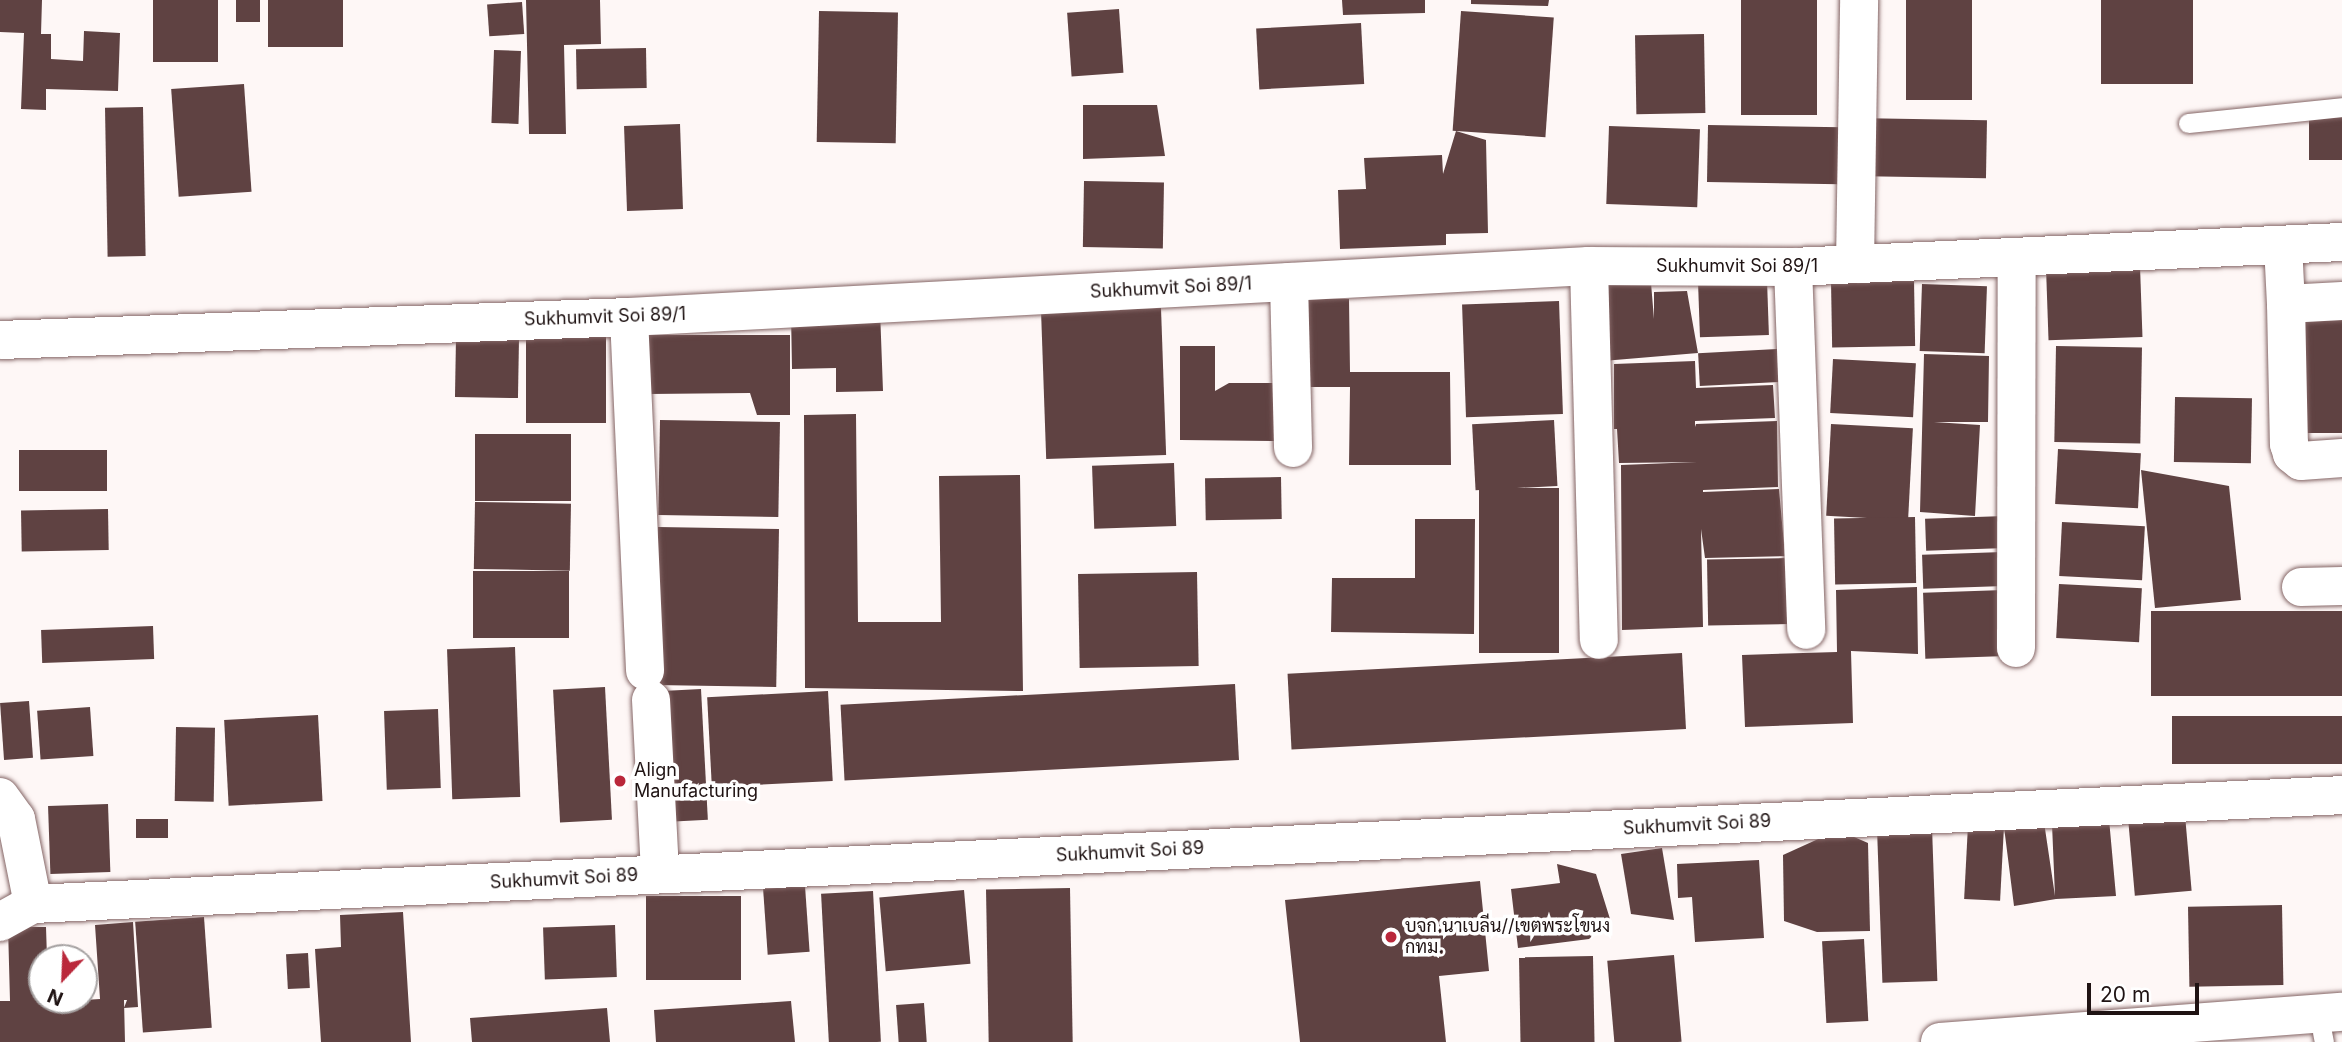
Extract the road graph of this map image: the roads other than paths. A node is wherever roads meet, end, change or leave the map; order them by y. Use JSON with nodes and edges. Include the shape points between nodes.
{"nodes":[{"id":1,"x":1859,"y":0,"type":"edge"},
{"id":2,"x":2342,"y":107,"type":"edge"},
{"id":3,"x":2188,"y":123,"type":"dead end"},
{"id":4,"x":2342,"y":242,"type":"edge"},
{"id":5,"x":2283,"y":245,"type":"junction"},
{"id":6,"x":2017,"y":258,"type":"junction"},
{"id":7,"x":1855,"y":264,"type":"junction"},
{"id":8,"x":1589,"y":266,"type":"junction"},
{"id":9,"x":1793,"y":267,"type":"junction"},
{"id":10,"x":1289,"y":282,"type":"junction"},
{"id":11,"x":2342,"y":301,"type":"edge"},
{"id":12,"x":2286,"y":304,"type":"junction"},
{"id":13,"x":629,"y":317,"type":"junction"},
{"id":14,"x":0,"y":340,"type":"edge"},
{"id":15,"x":1293,"y":448,"type":"dead end"},
{"id":16,"x":2342,"y":458,"type":"edge"},
{"id":17,"x":2301,"y":586,"type":"dead end"},
{"id":18,"x":2342,"y":586,"type":"edge"},
{"id":19,"x":1806,"y":630,"type":"dead end"},
{"id":20,"x":1599,"y":640,"type":"dead end"},
{"id":21,"x":2016,"y":649,"type":"dead end"},
{"id":22,"x":2342,"y":795,"type":"edge"},
{"id":23,"x":0,"y":797,"type":"edge"},
{"id":24,"x":660,"y":874,"type":"junction"},
{"id":25,"x":16,"y":913,"type":"edge"},
{"id":26,"x":2332,"y":1029,"type":"edge"},
{"id":27,"x":2210,"y":1039,"type":"dead end"},
{"id":28,"x":1940,"y":1042,"type":"edge"}],
"edges":[{"from":1,"to":7,"type":"street"},
{"from":2,"to":3,"type":"lane"},
{"from":4,"to":5,"type":"street","name":"Sukhumvit Soi 89/1"},
{"from":5,"to":6,"type":"street","name":"Sukhumvit Soi 89/1"},
{"from":5,"to":12,"type":"street"},
{"from":6,"to":7,"type":"street","name":"Sukhumvit Soi 89/1"},
{"from":6,"to":21,"type":"street"},
{"from":7,"to":9,"type":"street","name":"Sukhumvit Soi 89/1"},
{"from":8,"to":9,"type":"street","name":"Sukhumvit Soi 89/1"},
{"from":8,"to":10,"type":"street","name":"Sukhumvit Soi 89/1"},
{"from":8,"to":20,"type":"street"},
{"from":9,"to":19,"type":"street"},
{"from":10,"to":13,"type":"street","name":"Sukhumvit Soi 89/1"},
{"from":10,"to":15,"type":"street"},
{"from":11,"to":12,"type":"street"},
{"from":12,"to":16,"type":"street","via":[[2292,454],[2301,461]]},
{"from":13,"to":14,"type":"street","name":"Sukhumvit Soi 89/1"},
{"from":13,"to":24,"type":"street"},
{"from":17,"to":18,"type":"street"},
{"from":22,"to":24,"type":"street","name":"Sukhumvit Soi 89"},
{"from":23,"to":25,"type":"street","name":"Sukhumvit Soi 89","via":[[16,819]]},
{"from":24,"to":25,"type":"street","name":"Sukhumvit Soi 89"},
{"from":26,"to":27,"type":"lane"},
{"from":26,"to":28,"type":"street"}]}
